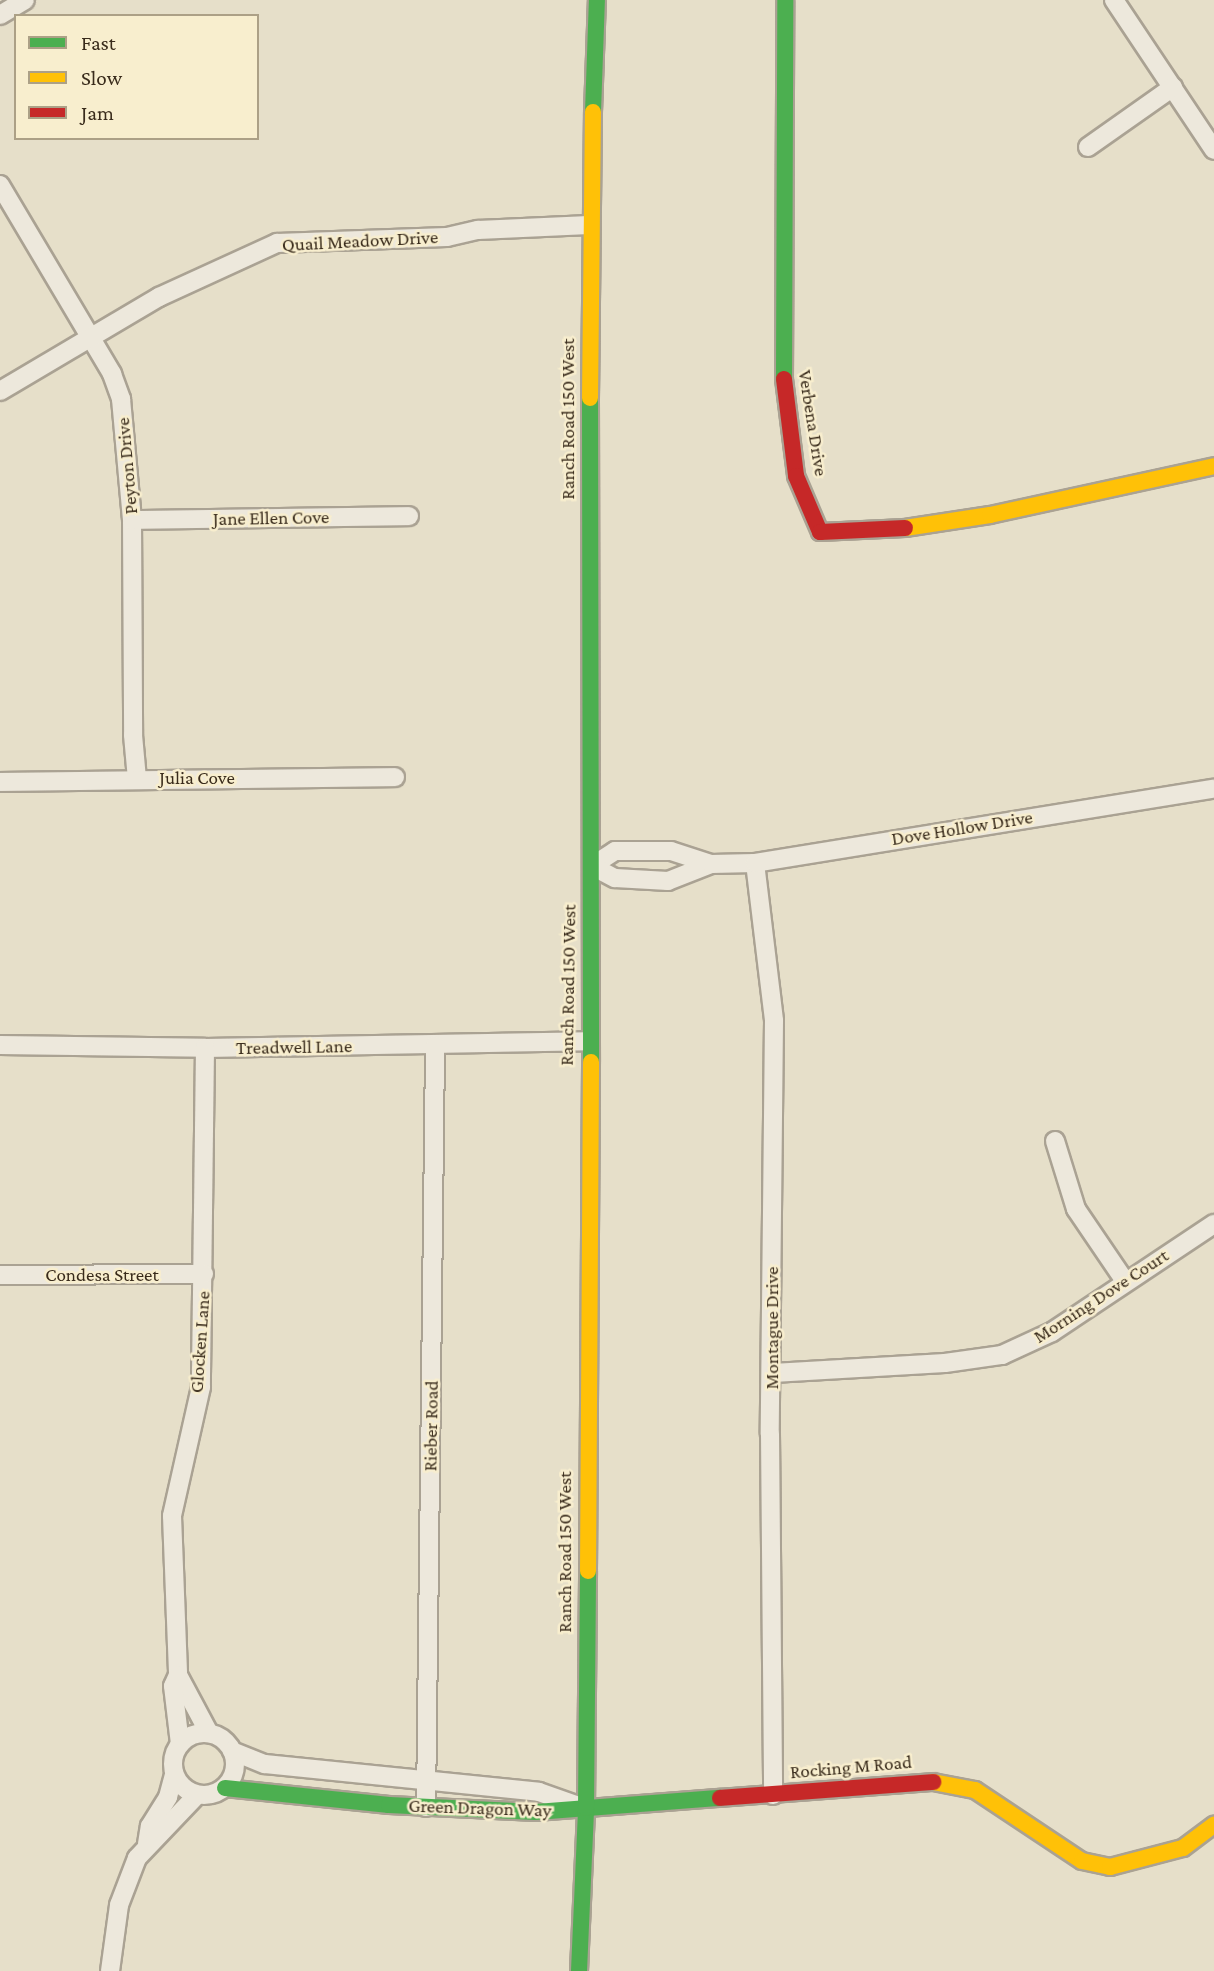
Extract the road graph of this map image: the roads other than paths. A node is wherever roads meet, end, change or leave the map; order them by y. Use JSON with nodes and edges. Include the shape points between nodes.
{"nodes":[{"id":1,"x":25,"y":0,"type":"edge"},
{"id":2,"x":597,"y":0,"type":"edge"},
{"id":3,"x":785,"y":0,"type":"edge"},
{"id":4,"x":1114,"y":0,"type":"edge"},
{"id":5,"x":0,"y":15,"type":"edge"},
{"id":6,"x":1173,"y":87,"type":"junction"},
{"id":7,"x":1088,"y":147,"type":"dead end"},
{"id":8,"x":1214,"y":150,"type":"edge"},
{"id":9,"x":0,"y":185,"type":"edge"},
{"id":10,"x":589,"y":225,"type":"junction"},
{"id":11,"x":91,"y":339,"type":"junction"},
{"id":12,"x":0,"y":391,"type":"edge"},
{"id":13,"x":1214,"y":466,"type":"edge"},
{"id":14,"x":409,"y":516,"type":"dead end"},
{"id":15,"x":132,"y":520,"type":"junction"},
{"id":16,"x":395,"y":777,"type":"dead end"},
{"id":17,"x":137,"y":779,"type":"junction"},
{"id":18,"x":0,"y":782,"type":"edge"},
{"id":19,"x":1214,"y":789,"type":"edge"},
{"id":20,"x":755,"y":863,"type":"junction"},
{"id":21,"x":711,"y":864,"type":"junction"},
{"id":22,"x":592,"y":866,"type":"junction"},
{"id":23,"x":588,"y":1041,"type":"junction"},
{"id":24,"x":0,"y":1045,"type":"edge"},
{"id":25,"x":435,"y":1045,"type":"junction"},
{"id":26,"x":205,"y":1048,"type":"junction"},
{"id":27,"x":1055,"y":1140,"type":"dead end"},
{"id":28,"x":1214,"y":1224,"type":"edge"},
{"id":29,"x":204,"y":1274,"type":"junction"},
{"id":30,"x":0,"y":1275,"type":"edge"},
{"id":31,"x":1125,"y":1280,"type":"junction"},
{"id":32,"x":773,"y":1373,"type":"junction"},
{"id":33,"x":178,"y":1675,"type":"junction"},
{"id":34,"x":209,"y":1733,"type":"junction"},
{"id":35,"x":180,"y":1744,"type":"junction"},
{"id":36,"x":232,"y":1751,"type":"junction"},
{"id":37,"x":174,"y":1774,"type":"junction"},
{"id":38,"x":426,"y":1783,"type":"junction"},
{"id":39,"x":225,"y":1788,"type":"junction"},
{"id":40,"x":197,"y":1794,"type":"junction"},
{"id":41,"x":773,"y":1795,"type":"junction"},
{"id":42,"x":426,"y":1807,"type":"junction"},
{"id":43,"x":586,"y":1808,"type":"junction"},
{"id":44,"x":1214,"y":1825,"type":"edge"},
{"id":45,"x":146,"y":1844,"type":"junction"},
{"id":46,"x":110,"y":1971,"type":"edge"},
{"id":47,"x":579,"y":1971,"type":"edge"}],
"edges":[{"from":1,"to":5,"type":"street"},
{"from":2,"to":10,"type":"main road","name":"Ranch Road 150 West"},
{"from":3,"to":13,"type":"main road","name":"Verbena Drive","via":[[784,394],[796,476],[820,532],[883,532]]},
{"from":4,"to":6,"type":"street"},
{"from":6,"to":7,"type":"street"},
{"from":6,"to":8,"type":"street"},
{"from":9,"to":11,"type":"street","name":"Peyton Drive"},
{"from":10,"to":11,"type":"street","name":"Quail Meadow Drive","via":[[478,230],[447,237],[276,243],[218,266]]},
{"from":10,"to":22,"type":"main road","name":"Ranch Road 150 West"},
{"from":11,"to":12,"type":"street","name":"Quail Meadow Drive"},
{"from":11,"to":15,"type":"street","name":"Peyton Drive","via":[[121,399]]},
{"from":14,"to":15,"type":"street","name":"Jane Ellen Cove"},
{"from":15,"to":17,"type":"street","name":"Peyton Drive"},
{"from":16,"to":17,"type":"street","name":"Julia Cove"},
{"from":17,"to":18,"type":"street","name":"Julia Cove"},
{"from":19,"to":20,"type":"street","name":"Dove Hollow Drive"},
{"from":20,"to":21,"type":"street","name":"Dove Hollow Drive"},
{"from":20,"to":32,"type":"street","name":"Montague Drive","via":[[775,1021]]},
{"from":21,"to":22,"type":"street","name":"Dove Hollow Drive","via":[[668,881],[615,878]]},
{"from":21,"to":22,"type":"street","name":"Dove Hollow Drive","via":[[671,851],[615,851]]},
{"from":22,"to":23,"type":"main road","name":"Ranch Road 150 West"},
{"from":23,"to":25,"type":"street","name":"Treadwell Lane"},
{"from":23,"to":43,"type":"main road","name":"Ranch Road 150 West"},
{"from":24,"to":26,"type":"street","name":"Treadwell Lane"},
{"from":25,"to":26,"type":"street","name":"Treadwell Lane"},
{"from":25,"to":38,"type":"street","name":"Rieber Road"},
{"from":26,"to":29,"type":"street","name":"Glocken Lane"},
{"from":27,"to":31,"type":"street","via":[[1076,1209]]},
{"from":28,"to":31,"type":"street","name":"Morning Dove Court"},
{"from":29,"to":30,"type":"street","name":"Condesa Street"},
{"from":29,"to":33,"type":"street","name":"Glocken Lane","via":[[201,1387],[172,1516]]},
{"from":31,"to":32,"type":"street","name":"Morning Dove Court","via":[[1052,1332],[1002,1355],[945,1363]]},
{"from":32,"to":41,"type":"street","name":"Montague Drive"},
{"from":33,"to":34,"type":"street","name":"Glocken Lane"},
{"from":33,"to":35,"type":"street","name":"Glocken Lane","via":[[173,1686]]},
{"from":34,"to":35,"type":"street","via":[[188,1737]]},
{"from":34,"to":36,"type":"street","via":[[219,1736]]},
{"from":35,"to":37,"type":"street"},
{"from":36,"to":38,"type":"street","name":"Green Dragon Way","via":[[265,1764]]},
{"from":36,"to":39,"type":"street","via":[[235,1770]]},
{"from":37,"to":40,"type":"street","via":[[187,1790]]},
{"from":37,"to":45,"type":"street","via":[[168,1797],[149,1826]]},
{"from":38,"to":42,"type":"street","name":"Rieber Road"},
{"from":38,"to":43,"type":"street","name":"Green Dragon Way","via":[[539,1792]]},
{"from":39,"to":40,"type":"street"},
{"from":39,"to":42,"type":"main road","name":"Green Dragon Way"},
{"from":40,"to":45,"type":"street"},
{"from":41,"to":43,"type":"main road","name":"Rocking M Road"},
{"from":41,"to":44,"type":"main road","name":"Rocking M Road","via":[[901,1782],[975,1790],[1082,1861],[1110,1867],[1183,1848]]},
{"from":42,"to":43,"type":"main road","name":"Green Dragon Way","via":[[536,1812]]},
{"from":43,"to":47,"type":"main road","name":"Ranch Road 150 West"},
{"from":45,"to":46,"type":"street","via":[[119,1905]]}]}
